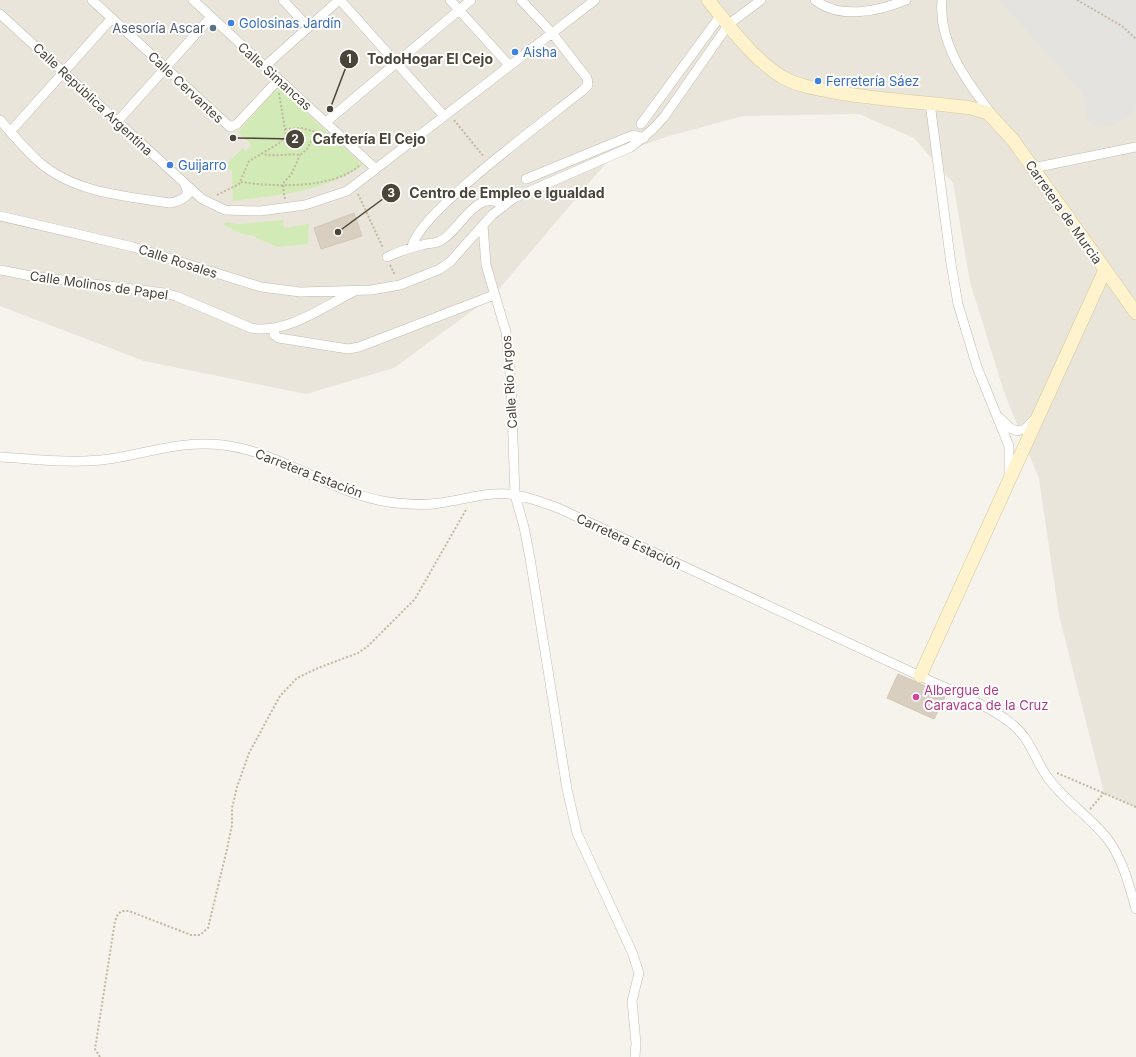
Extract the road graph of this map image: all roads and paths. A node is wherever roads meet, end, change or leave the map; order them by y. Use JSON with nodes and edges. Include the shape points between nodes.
{"nodes":[{"id":1,"x":92,"y":0,"type":"edge"},
{"id":2,"x":193,"y":0,"type":"edge"},
{"id":3,"x":283,"y":0,"type":"edge"},
{"id":4,"x":339,"y":0,"type":"edge"},
{"id":5,"x":450,"y":0,"type":"edge"},
{"id":6,"x":471,"y":0,"type":"edge"},
{"id":7,"x":521,"y":0,"type":"edge"},
{"id":8,"x":595,"y":0,"type":"edge"},
{"id":9,"x":708,"y":0,"type":"edge"},
{"id":10,"x":761,"y":0,"type":"edge"},
{"id":11,"x":815,"y":0,"type":"edge"},
{"id":12,"x":906,"y":0,"type":"edge"},
{"id":13,"x":942,"y":0,"type":"edge"},
{"id":14,"x":1076,"y":0,"type":"edge"},
{"id":15,"x":460,"y":10,"type":"junction"},
{"id":16,"x":0,"y":14,"type":"edge"},
{"id":17,"x":211,"y":17,"type":"junction"},
{"id":18,"x":112,"y":18,"type":"junction"},
{"id":19,"x":725,"y":20,"type":"junction"},
{"id":20,"x":308,"y":27,"type":"junction"},
{"id":21,"x":552,"y":33,"type":"junction"},
{"id":22,"x":1136,"y":39,"type":"edge"},
{"id":23,"x":396,"y":62,"type":"junction"},
{"id":24,"x":509,"y":66,"type":"junction"},
{"id":25,"x":166,"y":67,"type":"junction"},
{"id":26,"x":264,"y":67,"type":"junction"},
{"id":27,"x":63,"y":72,"type":"junction"},
{"id":28,"x":278,"y":80,"type":"junction"},
{"id":29,"x":970,"y":85,"type":"junction"},
{"id":30,"x":930,"y":103,"type":"junction"},
{"id":31,"x":959,"y":106,"type":"junction"},
{"id":32,"x":446,"y":114,"type":"junction"},
{"id":33,"x":992,"y":116,"type":"junction"},
{"id":34,"x":0,"y":120,"type":"edge"},
{"id":35,"x":117,"y":122,"type":"junction"},
{"id":36,"x":328,"y":123,"type":"junction"},
{"id":37,"x":641,"y":124,"type":"dead end"},
{"id":38,"x":285,"y":129,"type":"junction"},
{"id":39,"x":10,"y":132,"type":"junction"},
{"id":40,"x":316,"y":132,"type":"junction"},
{"id":41,"x":644,"y":138,"type":"junction"},
{"id":42,"x":1136,"y":147,"type":"edge"},
{"id":43,"x":262,"y":153,"type":"junction"},
{"id":44,"x":300,"y":155,"type":"junction"},
{"id":45,"x":366,"y":160,"type":"junction"},
{"id":46,"x":490,"y":164,"type":"junction"},
{"id":47,"x":1033,"y":168,"type":"junction"},
{"id":48,"x":376,"y":169,"type":"junction"},
{"id":49,"x":526,"y":179,"type":"dead end"},
{"id":50,"x":241,"y":182,"type":"junction"},
{"id":51,"x":186,"y":184,"type":"junction"},
{"id":52,"x":284,"y":184,"type":"junction"},
{"id":53,"x":354,"y":186,"type":"junction"},
{"id":54,"x":206,"y":201,"type":"junction"},
{"id":55,"x":504,"y":206,"type":"junction"},
{"id":56,"x":287,"y":208,"type":"junction"},
{"id":57,"x":0,"y":216,"type":"edge"},
{"id":58,"x":483,"y":225,"type":"junction"},
{"id":59,"x":412,"y":247,"type":"junction"},
{"id":60,"x":387,"y":257,"type":"junction"},
{"id":61,"x":0,"y":270,"type":"edge"},
{"id":62,"x":1106,"y":270,"type":"junction"},
{"id":63,"x":400,"y":285,"type":"junction"},
{"id":64,"x":356,"y":291,"type":"junction"},
{"id":65,"x":494,"y":295,"type":"junction"},
{"id":66,"x":1136,"y":313,"type":"edge"},
{"id":67,"x":275,"y":329,"type":"junction"},
{"id":68,"x":995,"y":410,"type":"junction"},
{"id":69,"x":1040,"y":414,"type":"junction"},
{"id":70,"x":0,"y":457,"type":"edge"},
{"id":71,"x":1007,"y":487,"type":"junction"},
{"id":72,"x":514,"y":495,"type":"junction"},
{"id":73,"x":477,"y":496,"type":"junction"},
{"id":74,"x":920,"y":676,"type":"junction"},
{"id":75,"x":1041,"y":766,"type":"junction"},
{"id":76,"x":1104,"y":793,"type":"junction"},
{"id":77,"x":1136,"y":807,"type":"edge"},
{"id":78,"x":1085,"y":816,"type":"junction"},
{"id":79,"x":1136,"y":909,"type":"edge"},
{"id":80,"x":100,"y":1057,"type":"edge"},
{"id":81,"x":634,"y":1057,"type":"edge"}],
"edges":[{"from":1,"to":18,"type":"street","name":"Calle Cervantes"},
{"from":2,"to":17,"type":"street","name":"Calle Simancas"},
{"from":3,"to":20,"type":"street"},
{"from":4,"to":20,"type":"street"},
{"from":4,"to":23,"type":"street"},
{"from":5,"to":15,"type":"street"},
{"from":6,"to":15,"type":"street"},
{"from":7,"to":21,"type":"street"},
{"from":8,"to":21,"type":"street","name":"Calle República Argentina"},
{"from":9,"to":19,"type":"main road"},
{"from":10,"to":19,"type":"street"},
{"from":11,"to":12,"type":"street","via":[[834,9],[859,12],[878,10]]},
{"from":13,"to":29,"type":"street","via":[[944,36]]},
{"from":14,"to":22,"type":"path","via":[[1122,26]]},
{"from":15,"to":23,"type":"street"},
{"from":15,"to":24,"type":"street"},
{"from":16,"to":27,"type":"street","name":"Calle República Argentina"},
{"from":17,"to":25,"type":"street"},
{"from":17,"to":26,"type":"street","name":"Calle Simancas"},
{"from":18,"to":25,"type":"street","name":"Calle Cervantes"},
{"from":18,"to":27,"type":"street"},
{"from":19,"to":30,"type":"main road","via":[[769,68],[783,78],[798,84],[856,96]]},
{"from":19,"to":37,"type":"street"},
{"from":19,"to":41,"type":"street","name":"Calle Molinos de Papel","via":[[675,102]]},
{"from":20,"to":26,"type":"street"},
{"from":21,"to":24,"type":"street","name":"Calle República Argentina"},
{"from":21,"to":46,"type":"street","via":[[587,78],[588,85]]},
{"from":23,"to":32,"type":"street"},
{"from":23,"to":36,"type":"street"},
{"from":24,"to":32,"type":"street","name":"Calle República Argentina"},
{"from":25,"to":28,"type":"street","name":"Calle Cervantes","via":[[230,127],[237,124]]},
{"from":25,"to":35,"type":"street"},
{"from":26,"to":28,"type":"street","name":"Calle Simancas"},
{"from":27,"to":35,"type":"street","name":"Calle República Argentina"},
{"from":27,"to":39,"type":"street"},
{"from":28,"to":36,"type":"street","name":"Calle Simancas"},
{"from":28,"to":38,"type":"path"},
{"from":29,"to":31,"type":"street","via":[[971,98]]},
{"from":29,"to":33,"type":"street"},
{"from":30,"to":31,"type":"main road"},
{"from":30,"to":68,"type":"street","via":[[958,304],[974,360]]},
{"from":31,"to":33,"type":"main road"},
{"from":32,"to":46,"type":"path"},
{"from":32,"to":48,"type":"street","name":"Calle República Argentina"},
{"from":33,"to":47,"type":"main road","name":"Carretera de Murcia"},
{"from":34,"to":39,"type":"street"},
{"from":35,"to":51,"type":"street","name":"Calle República Argentina"},
{"from":36,"to":40,"type":"path"},
{"from":36,"to":45,"type":"street","name":"Calle Simancas"},
{"from":38,"to":40,"type":"path","via":[[301,128]]},
{"from":38,"to":43,"type":"path","via":[[286,136]]},
{"from":39,"to":51,"type":"street","via":[[50,170],[85,188],[170,203],[185,198],[188,194]]},
{"from":40,"to":44,"type":"path","via":[[307,149]]},
{"from":41,"to":49,"type":"street","via":[[634,135]]},
{"from":41,"to":55,"type":"street","name":"Calle Molinos de Papel","via":[[631,147],[533,188]]},
{"from":42,"to":47,"type":"street"},
{"from":43,"to":44,"type":"path","via":[[275,156]]},
{"from":43,"to":50,"type":"path","via":[[250,161]]},
{"from":44,"to":52,"type":"path"},
{"from":45,"to":48,"type":"street","name":"Calle Simancas"},
{"from":45,"to":52,"type":"path","via":[[345,175],[331,180]]},
{"from":46,"to":59,"type":"street","via":[[429,220],[415,237]]},
{"from":47,"to":62,"type":"main road","name":"Carretera de Murcia"},
{"from":48,"to":53,"type":"street","name":"Calle República Argentina"},
{"from":50,"to":52,"type":"path"},
{"from":50,"to":54,"type":"path"},
{"from":51,"to":54,"type":"street","name":"Calle República Argentina"},
{"from":52,"to":56,"type":"path"},
{"from":53,"to":56,"type":"street","name":"Calle República Argentina","via":[[347,191],[311,203]]},
{"from":53,"to":60,"type":"path"},
{"from":54,"to":56,"type":"street","name":"Calle República Argentina","via":[[225,210]]},
{"from":55,"to":58,"type":"street","name":"Calle Molinos de Papel"},
{"from":55,"to":59,"type":"street","via":[[493,201],[480,204],[464,216],[441,241]]},
{"from":57,"to":64,"type":"street","name":"Calle Rosales","via":[[133,247],[261,287],[300,292]]},
{"from":58,"to":63,"type":"street","name":"Calle Molinos de Papel","via":[[445,265]]},
{"from":58,"to":65,"type":"street","name":"Calle Río Argos","via":[[486,265]]},
{"from":59,"to":60,"type":"street"},
{"from":60,"to":63,"type":"path"},
{"from":61,"to":67,"type":"street","name":"Calle Molinos de Papel","via":[[164,293],[251,328]]},
{"from":62,"to":66,"type":"main road","name":"Carretera de Murcia"},
{"from":62,"to":69,"type":"main road"},
{"from":63,"to":64,"type":"street","name":"Calle Molinos de Papel"},
{"from":64,"to":67,"type":"street","name":"Calle Molinos de Papel"},
{"from":65,"to":67,"type":"street","via":[[348,349],[279,338],[274,335]]},
{"from":65,"to":72,"type":"street","name":"Calle Río Argos","via":[[506,332],[510,365]]},
{"from":68,"to":69,"type":"street","via":[[1010,428],[1017,431],[1030,425]]},
{"from":68,"to":71,"type":"street","via":[[1009,446]]},
{"from":69,"to":71,"type":"main road"},
{"from":70,"to":73,"type":"street","name":"Carretera Estación","via":[[109,459],[194,443],[223,445],[280,461],[358,494],[387,502],[439,504]]},
{"from":71,"to":74,"type":"main road"},
{"from":72,"to":73,"type":"street","name":"Carretera Estación"},
{"from":72,"to":74,"type":"street","name":"Carretera Estación","via":[[558,508]]},
{"from":72,"to":81,"type":"street","name":"Calle Río Argos","via":[[530,558],[567,789],[577,833],[632,952],[639,973],[632,1001],[636,1043]]},
{"from":73,"to":80,"type":"path","via":[[457,524],[422,591],[415,599],[368,646],[358,653],[297,678],[280,696],[249,753],[237,787],[227,849],[211,918],[205,932],[200,936],[191,935],[129,912],[122,911],[118,914],[95,1049]]},
{"from":74,"to":75,"type":"street","name":"Carretera Estación","via":[[1011,723],[1029,743]]},
{"from":75,"to":76,"type":"path"},
{"from":75,"to":78,"type":"street","name":"Carretera Estación","via":[[1062,794]]},
{"from":76,"to":77,"type":"path"},
{"from":76,"to":78,"type":"path"},
{"from":78,"to":79,"type":"street","name":"Carretera Estación","via":[[1114,848]]}]}
